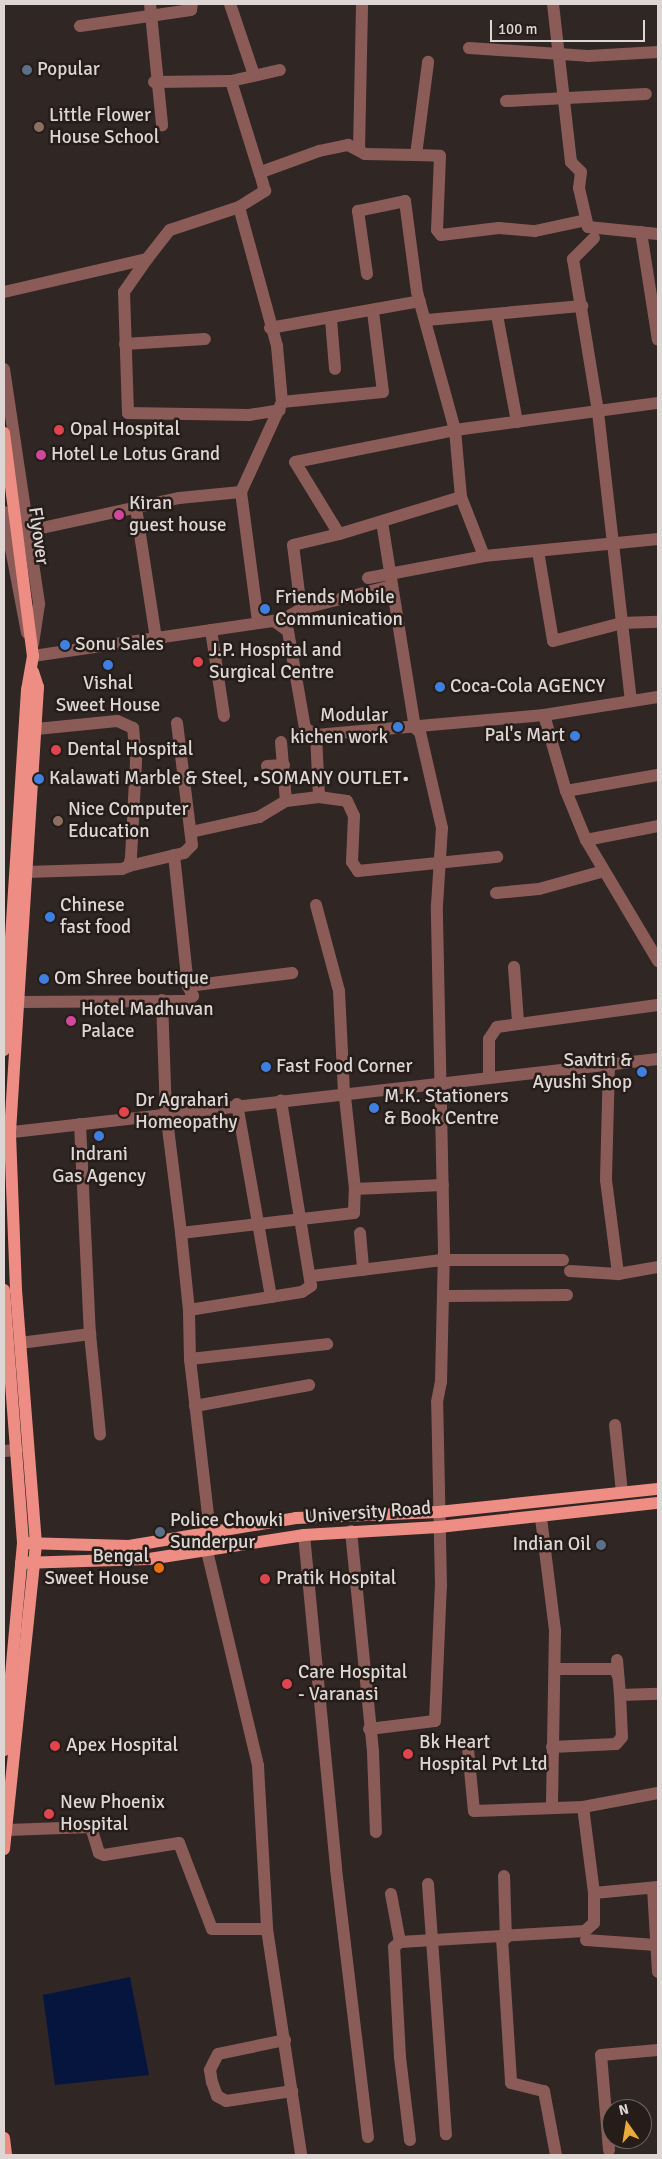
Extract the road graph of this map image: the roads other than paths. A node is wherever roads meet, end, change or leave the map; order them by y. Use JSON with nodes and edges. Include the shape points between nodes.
{"nodes":[{"id":1,"x":192,"y":4,"type":"edge"},
{"id":2,"x":230,"y":4,"type":"edge"},
{"id":3,"x":362,"y":4,"type":"edge"},
{"id":4,"x":553,"y":4,"type":"edge"},
{"id":5,"x":151,"y":10,"type":"edge"},
{"id":6,"x":80,"y":26,"type":"dead end"},
{"id":7,"x":470,"y":48,"type":"dead end"},
{"id":8,"x":658,"y":52,"type":"edge"},
{"id":9,"x":556,"y":55,"type":"junction"},
{"id":10,"x":428,"y":62,"type":"dead end"},
{"id":11,"x":280,"y":70,"type":"dead end"},
{"id":12,"x":254,"y":76,"type":"junction"},
{"id":13,"x":231,"y":81,"type":"junction"},
{"id":14,"x":154,"y":82,"type":"junction"},
{"id":15,"x":646,"y":94,"type":"dead end"},
{"id":16,"x":506,"y":100,"type":"dead end"},
{"id":17,"x":565,"y":101,"type":"junction"},
{"id":18,"x":162,"y":125,"type":"dead end"},
{"id":19,"x":359,"y":150,"type":"junction"},
{"id":20,"x":416,"y":155,"type":"junction"},
{"id":21,"x":260,"y":174,"type":"junction"},
{"id":22,"x":239,"y":207,"type":"junction"},
{"id":23,"x":586,"y":220,"type":"junction"},
{"id":24,"x":641,"y":232,"type":"junction"},
{"id":25,"x":658,"y":234,"type":"edge"},
{"id":26,"x":594,"y":238,"type":"dead end"},
{"id":27,"x":147,"y":259,"type":"junction"},
{"id":28,"x":367,"y":274,"type":"dead end"},
{"id":29,"x":4,"y":292,"type":"edge"},
{"id":30,"x":420,"y":301,"type":"junction"},
{"id":31,"x":582,"y":306,"type":"junction"},
{"id":32,"x":373,"y":312,"type":"junction"},
{"id":33,"x":497,"y":315,"type":"junction"},
{"id":34,"x":331,"y":319,"type":"junction"},
{"id":35,"x":426,"y":320,"type":"junction"},
{"id":36,"x":270,"y":328,"type":"junction"},
{"id":37,"x":205,"y":339,"type":"dead end"},
{"id":38,"x":658,"y":340,"type":"edge"},
{"id":39,"x":125,"y":344,"type":"junction"},
{"id":40,"x":4,"y":369,"type":"edge"},
{"id":41,"x":335,"y":369,"type":"dead end"},
{"id":42,"x":658,"y":403,"type":"edge"},
{"id":43,"x":281,"y":406,"type":"junction"},
{"id":44,"x":598,"y":412,"type":"junction"},
{"id":45,"x":517,"y":422,"type":"junction"},
{"id":46,"x":455,"y":430,"type":"junction"},
{"id":47,"x":4,"y":433,"type":"edge"},
{"id":48,"x":241,"y":492,"type":"junction"},
{"id":49,"x":461,"y":497,"type":"junction"},
{"id":50,"x":136,"y":508,"type":"junction"},
{"id":51,"x":4,"y":512,"type":"edge"},
{"id":52,"x":382,"y":523,"type":"junction"},
{"id":53,"x":28,"y":531,"type":"junction"},
{"id":54,"x":339,"y":534,"type":"junction"},
{"id":55,"x":658,"y":539,"type":"edge"},
{"id":56,"x":611,"y":543,"type":"junction"},
{"id":57,"x":538,"y":551,"type":"junction"},
{"id":58,"x":484,"y":556,"type":"junction"},
{"id":59,"x":368,"y":578,"type":"dead end"},
{"id":60,"x":390,"y":580,"type":"junction"},
{"id":61,"x":301,"y":609,"type":"junction"},
{"id":62,"x":258,"y":621,"type":"junction"},
{"id":63,"x":278,"y":622,"type":"junction"},
{"id":64,"x":658,"y":622,"type":"edge"},
{"id":65,"x":622,"y":623,"type":"junction"},
{"id":66,"x":211,"y":630,"type":"junction"},
{"id":67,"x":156,"y":638,"type":"junction"},
{"id":68,"x":33,"y":650,"type":"junction"},
{"id":69,"x":33,"y":672,"type":"junction"},
{"id":70,"x":658,"y":697,"type":"edge"},
{"id":71,"x":631,"y":701,"type":"junction"},
{"id":72,"x":544,"y":715,"type":"junction"},
{"id":73,"x":224,"y":716,"type":"dead end"},
{"id":74,"x":177,"y":723,"type":"dead end"},
{"id":75,"x":415,"y":728,"type":"junction"},
{"id":76,"x":36,"y":729,"type":"junction"},
{"id":77,"x":316,"y":735,"type":"junction"},
{"id":78,"x":281,"y":742,"type":"dead end"},
{"id":79,"x":284,"y":765,"type":"junction"},
{"id":80,"x":268,"y":766,"type":"dead end"},
{"id":81,"x":658,"y":775,"type":"edge"},
{"id":82,"x":566,"y":791,"type":"junction"},
{"id":83,"x":319,"y":797,"type":"junction"},
{"id":84,"x":286,"y":801,"type":"junction"},
{"id":85,"x":658,"y":826,"type":"edge"},
{"id":86,"x":191,"y":832,"type":"junction"},
{"id":87,"x":586,"y":840,"type":"junction"},
{"id":88,"x":174,"y":855,"type":"junction"},
{"id":89,"x":497,"y":857,"type":"dead end"},
{"id":90,"x":438,"y":863,"type":"junction"},
{"id":91,"x":129,"y":866,"type":"junction"},
{"id":92,"x":604,"y":871,"type":"junction"},
{"id":93,"x":26,"y":872,"type":"junction"},
{"id":94,"x":496,"y":893,"type":"dead end"},
{"id":95,"x":316,"y":905,"type":"dead end"},
{"id":96,"x":13,"y":926,"type":"edge"},
{"id":97,"x":654,"y":945,"type":"edge"},
{"id":98,"x":658,"y":961,"type":"edge"},
{"id":99,"x":514,"y":967,"type":"dead end"},
{"id":100,"x":292,"y":973,"type":"dead end"},
{"id":101,"x":188,"y":986,"type":"junction"},
{"id":102,"x":162,"y":1000,"type":"junction"},
{"id":103,"x":18,"y":1002,"type":"junction"},
{"id":104,"x":658,"y":1005,"type":"edge"},
{"id":105,"x":518,"y":1022,"type":"junction"},
{"id":106,"x":4,"y":1050,"type":"edge"},
{"id":107,"x":658,"y":1059,"type":"edge"},
{"id":108,"x":608,"y":1064,"type":"junction"},
{"id":109,"x":489,"y":1078,"type":"junction"},
{"id":110,"x":438,"y":1082,"type":"junction"},
{"id":111,"x":345,"y":1095,"type":"junction"},
{"id":112,"x":281,"y":1100,"type":"junction"},
{"id":113,"x":237,"y":1104,"type":"junction"},
{"id":114,"x":166,"y":1112,"type":"junction"},
{"id":115,"x":80,"y":1124,"type":"junction"},
{"id":116,"x":7,"y":1132,"type":"edge"},
{"id":117,"x":443,"y":1185,"type":"junction"},
{"id":118,"x":355,"y":1189,"type":"junction"},
{"id":119,"x":298,"y":1221,"type":"junction"},
{"id":120,"x":8,"y":1223,"type":"edge"},
{"id":121,"x":262,"y":1226,"type":"junction"},
{"id":122,"x":181,"y":1233,"type":"junction"},
{"id":123,"x":360,"y":1233,"type":"dead end"},
{"id":124,"x":442,"y":1260,"type":"junction"},
{"id":125,"x":563,"y":1260,"type":"dead end"},
{"id":126,"x":658,"y":1267,"type":"edge"},
{"id":127,"x":363,"y":1270,"type":"junction"},
{"id":128,"x":570,"y":1271,"type":"dead end"},
{"id":129,"x":618,"y":1274,"type":"junction"},
{"id":130,"x":312,"y":1276,"type":"junction"},
{"id":131,"x":4,"y":1290,"type":"edge"},
{"id":132,"x":566,"y":1295,"type":"dead end"},
{"id":133,"x":444,"y":1296,"type":"junction"},
{"id":134,"x":271,"y":1297,"type":"junction"},
{"id":135,"x":189,"y":1310,"type":"junction"},
{"id":136,"x":90,"y":1334,"type":"junction"},
{"id":137,"x":20,"y":1343,"type":"junction"},
{"id":138,"x":326,"y":1344,"type":"dead end"},
{"id":139,"x":190,"y":1359,"type":"junction"},
{"id":140,"x":309,"y":1385,"type":"dead end"},
{"id":141,"x":195,"y":1406,"type":"junction"},
{"id":142,"x":615,"y":1425,"type":"dead end"},
{"id":143,"x":100,"y":1435,"type":"dead end"},
{"id":144,"x":17,"y":1450,"type":"junction"},
{"id":145,"x":4,"y":1451,"type":"edge"},
{"id":146,"x":658,"y":1489,"type":"edge"},
{"id":147,"x":622,"y":1493,"type":"junction"},
{"id":148,"x":588,"y":1496,"type":"junction"},
{"id":149,"x":658,"y":1503,"type":"edge"},
{"id":150,"x":590,"y":1511,"type":"junction"},
{"id":151,"x":438,"y":1512,"type":"junction"},
{"id":152,"x":541,"y":1518,"type":"junction"},
{"id":153,"x":439,"y":1527,"type":"junction"},
{"id":154,"x":350,"y":1531,"type":"junction"},
{"id":155,"x":210,"y":1532,"type":"junction"},
{"id":156,"x":304,"y":1535,"type":"junction"},
{"id":157,"x":29,"y":1544,"type":"junction"},
{"id":158,"x":65,"y":1547,"type":"junction"},
{"id":159,"x":206,"y":1547,"type":"junction"},
{"id":160,"x":35,"y":1562,"type":"junction"},
{"id":161,"x":63,"y":1562,"type":"junction"},
{"id":162,"x":21,"y":1563,"type":"junction"},
{"id":163,"x":617,"y":1660,"type":"dead end"},
{"id":164,"x":558,"y":1669,"type":"dead end"},
{"id":165,"x":618,"y":1676,"type":"junction"},
{"id":166,"x":658,"y":1694,"type":"edge"},
{"id":167,"x":620,"y":1695,"type":"junction"},
{"id":168,"x":6,"y":1704,"type":"edge"},
{"id":169,"x":369,"y":1729,"type":"junction"},
{"id":170,"x":552,"y":1747,"type":"junction"},
{"id":171,"x":468,"y":1749,"type":"dead end"},
{"id":172,"x":4,"y":1750,"type":"edge"},
{"id":173,"x":658,"y":1793,"type":"edge"},
{"id":174,"x":583,"y":1807,"type":"junction"},
{"id":175,"x":552,"y":1808,"type":"junction"},
{"id":176,"x":7,"y":1830,"type":"junction"},
{"id":177,"x":376,"y":1832,"type":"dead end"},
{"id":178,"x":4,"y":1849,"type":"edge"},
{"id":179,"x":504,"y":1876,"type":"dead end"},
{"id":180,"x":428,"y":1884,"type":"dead end"},
{"id":181,"x":656,"y":1888,"type":"edge"},
{"id":182,"x":594,"y":1893,"type":"junction"},
{"id":183,"x":391,"y":1894,"type":"dead end"},
{"id":184,"x":267,"y":1929,"type":"junction"},
{"id":185,"x":504,"y":1938,"type":"junction"},
{"id":186,"x":586,"y":1940,"type":"dead end"},
{"id":187,"x":433,"y":1941,"type":"junction"},
{"id":188,"x":400,"y":1942,"type":"junction"},
{"id":189,"x":656,"y":1945,"type":"junction"},
{"id":190,"x":658,"y":1972,"type":"edge"},
{"id":191,"x":285,"y":2040,"type":"junction"},
{"id":192,"x":658,"y":2050,"type":"edge"},
{"id":193,"x":292,"y":2091,"type":"junction"},
{"id":194,"x":446,"y":2134,"type":"dead end"},
{"id":195,"x":368,"y":2137,"type":"dead end"},
{"id":196,"x":4,"y":2138,"type":"edge"},
{"id":197,"x":410,"y":2140,"type":"dead end"},
{"id":198,"x":609,"y":2150,"type":"dead end"},
{"id":199,"x":6,"y":2155,"type":"edge"},
{"id":200,"x":301,"y":2155,"type":"edge"},
{"id":201,"x":556,"y":2155,"type":"edge"}],
"edges":[{"from":1,"to":5,"type":"street","via":[[191,10]]},
{"from":2,"to":12,"type":"street"},
{"from":3,"to":19,"type":"street"},
{"from":4,"to":9,"type":"street"},
{"from":5,"to":6,"type":"street"},
{"from":5,"to":14,"type":"street"},
{"from":7,"to":9,"type":"street"},
{"from":8,"to":9,"type":"street"},
{"from":9,"to":17,"type":"street"},
{"from":10,"to":20,"type":"street"},
{"from":11,"to":12,"type":"street"},
{"from":12,"to":13,"type":"street"},
{"from":13,"to":14,"type":"street"},
{"from":13,"to":21,"type":"street"},
{"from":14,"to":18,"type":"street"},
{"from":15,"to":17,"type":"street"},
{"from":16,"to":17,"type":"street"},
{"from":17,"to":23,"type":"street","via":[[572,162],[581,172],[579,188]]},
{"from":19,"to":20,"type":"street"},
{"from":19,"to":21,"type":"street","via":[[348,145],[328,149]]},
{"from":20,"to":23,"type":"street","via":[[440,156],[437,230],[441,235],[486,228],[535,231]]},
{"from":21,"to":22,"type":"street","via":[[265,191]]},
{"from":22,"to":27,"type":"street","via":[[170,230]]},
{"from":22,"to":36,"type":"street"},
{"from":23,"to":24,"type":"street","via":[[594,231]]},
{"from":24,"to":25,"type":"street"},
{"from":24,"to":38,"type":"street"},
{"from":26,"to":31,"type":"street","via":[[573,259]]},
{"from":27,"to":29,"type":"street"},
{"from":27,"to":39,"type":"street","via":[[124,292]]},
{"from":28,"to":30,"type":"street","via":[[358,211],[405,202]]},
{"from":30,"to":32,"type":"street"},
{"from":30,"to":35,"type":"street"},
{"from":31,"to":33,"type":"street"},
{"from":31,"to":44,"type":"street"},
{"from":32,"to":34,"type":"street"},
{"from":32,"to":43,"type":"street","via":[[383,392]]},
{"from":33,"to":35,"type":"street"},
{"from":33,"to":45,"type":"street"},
{"from":34,"to":36,"type":"street"},
{"from":34,"to":41,"type":"street"},
{"from":35,"to":46,"type":"street"},
{"from":36,"to":43,"type":"street"},
{"from":37,"to":39,"type":"street"},
{"from":39,"to":43,"type":"street","via":[[128,413],[249,415]]},
{"from":40,"to":53,"type":"street"},
{"from":42,"to":44,"type":"street"},
{"from":43,"to":48,"type":"street"},
{"from":44,"to":45,"type":"street"},
{"from":44,"to":56,"type":"street"},
{"from":45,"to":46,"type":"street"},
{"from":46,"to":49,"type":"street"},
{"from":46,"to":54,"type":"street","via":[[295,462]]},
{"from":47,"to":68,"type":"main road","name":"Flyover","via":[[32,621]]},
{"from":48,"to":50,"type":"street","via":[[179,498]]},
{"from":48,"to":62,"type":"street"},
{"from":49,"to":52,"type":"street"},
{"from":49,"to":58,"type":"street"},
{"from":50,"to":53,"type":"street"},
{"from":50,"to":67,"type":"street"},
{"from":51,"to":68,"type":"street","via":[[19,605]]},
{"from":52,"to":54,"type":"street"},
{"from":52,"to":60,"type":"street"},
{"from":53,"to":68,"type":"street","via":[[40,604]]},
{"from":54,"to":61,"type":"street","via":[[293,545]]},
{"from":55,"to":56,"type":"street"},
{"from":56,"to":57,"type":"street"},
{"from":56,"to":65,"type":"street"},
{"from":57,"to":58,"type":"street"},
{"from":57,"to":65,"type":"street","via":[[553,640]]},
{"from":58,"to":60,"type":"street"},
{"from":59,"to":60,"type":"street"},
{"from":60,"to":61,"type":"street"},
{"from":60,"to":75,"type":"street"},
{"from":61,"to":63,"type":"street"},
{"from":62,"to":63,"type":"street"},
{"from":62,"to":66,"type":"street"},
{"from":63,"to":77,"type":"street","via":[[288,631],[305,728]]},
{"from":64,"to":65,"type":"street"},
{"from":65,"to":71,"type":"street"},
{"from":66,"to":67,"type":"street"},
{"from":66,"to":73,"type":"street"},
{"from":67,"to":68,"type":"street"},
{"from":68,"to":69,"type":"main road","name":"Flyover"},
{"from":69,"to":76,"type":"main road","via":[[38,687]]},
{"from":69,"to":96,"type":"main road","via":[[27,690]]},
{"from":70,"to":71,"type":"street"},
{"from":71,"to":72,"type":"street"},
{"from":72,"to":75,"type":"street"},
{"from":72,"to":82,"type":"street"},
{"from":74,"to":86,"type":"street"},
{"from":75,"to":77,"type":"street"},
{"from":75,"to":90,"type":"street","via":[[420,732],[442,828]]},
{"from":76,"to":91,"type":"street","via":[[117,721],[133,728],[136,761]]},
{"from":76,"to":93,"type":"main road"},
{"from":77,"to":83,"type":"street"},
{"from":78,"to":79,"type":"street"},
{"from":79,"to":80,"type":"street"},
{"from":79,"to":84,"type":"street"},
{"from":81,"to":82,"type":"street"},
{"from":82,"to":87,"type":"street"},
{"from":83,"to":84,"type":"street"},
{"from":83,"to":90,"type":"street","via":[[347,801],[354,816],[352,862],[358,871]]},
{"from":84,"to":86,"type":"street","via":[[260,817]]},
{"from":85,"to":87,"type":"street"},
{"from":86,"to":88,"type":"street","via":[[192,845]]},
{"from":87,"to":92,"type":"street"},
{"from":88,"to":91,"type":"street"},
{"from":88,"to":101,"type":"street"},
{"from":89,"to":90,"type":"street"},
{"from":90,"to":110,"type":"street"},
{"from":91,"to":93,"type":"street"},
{"from":92,"to":94,"type":"street","via":[[539,889]]},
{"from":92,"to":97,"type":"street"},
{"from":93,"to":96,"type":"main road"},
{"from":95,"to":111,"type":"street","via":[[339,992]]},
{"from":96,"to":103,"type":"main road"},
{"from":96,"to":106,"type":"main road"},
{"from":97,"to":98,"type":"street"},
{"from":99,"to":105,"type":"street"},
{"from":100,"to":101,"type":"street"},
{"from":101,"to":102,"type":"street","via":[[191,1000]]},
{"from":102,"to":103,"type":"street"},
{"from":102,"to":114,"type":"street"},
{"from":103,"to":116,"type":"main road"},
{"from":104,"to":105,"type":"street"},
{"from":105,"to":109,"type":"street","via":[[491,1033]]},
{"from":107,"to":108,"type":"street"},
{"from":108,"to":109,"type":"street"},
{"from":108,"to":129,"type":"street","via":[[606,1180]]},
{"from":109,"to":110,"type":"street"},
{"from":110,"to":111,"type":"street"},
{"from":110,"to":117,"type":"street"},
{"from":111,"to":112,"type":"street"},
{"from":111,"to":118,"type":"street"},
{"from":112,"to":113,"type":"street"},
{"from":112,"to":119,"type":"street"},
{"from":113,"to":114,"type":"street"},
{"from":113,"to":121,"type":"street"},
{"from":114,"to":115,"type":"street"},
{"from":114,"to":122,"type":"street"},
{"from":115,"to":116,"type":"street"},
{"from":115,"to":136,"type":"street"},
{"from":116,"to":120,"type":"main road"},
{"from":117,"to":118,"type":"street"},
{"from":117,"to":124,"type":"street"},
{"from":118,"to":119,"type":"street","via":[[354,1213]]},
{"from":119,"to":121,"type":"street"},
{"from":119,"to":130,"type":"street"},
{"from":120,"to":137,"type":"main road"},
{"from":121,"to":122,"type":"street"},
{"from":121,"to":134,"type":"street"},
{"from":122,"to":135,"type":"street"},
{"from":123,"to":127,"type":"street"},
{"from":124,"to":125,"type":"street"},
{"from":124,"to":127,"type":"street"},
{"from":124,"to":133,"type":"street"},
{"from":126,"to":129,"type":"street"},
{"from":127,"to":130,"type":"street"},
{"from":128,"to":129,"type":"street"},
{"from":130,"to":134,"type":"street","via":[[308,1290]]},
{"from":131,"to":144,"type":"main road"},
{"from":132,"to":133,"type":"street"},
{"from":133,"to":151,"type":"street","via":[[442,1382],[437,1402]]},
{"from":134,"to":135,"type":"street"},
{"from":135,"to":139,"type":"street"},
{"from":136,"to":137,"type":"street"},
{"from":136,"to":143,"type":"street"},
{"from":137,"to":157,"type":"main road"},
{"from":138,"to":139,"type":"street"},
{"from":139,"to":141,"type":"street"},
{"from":140,"to":141,"type":"street"},
{"from":141,"to":155,"type":"street"},
{"from":142,"to":147,"type":"street"},
{"from":144,"to":145,"type":"street"},
{"from":144,"to":157,"type":"main road"},
{"from":146,"to":147,"type":"main road"},
{"from":147,"to":148,"type":"main road"},
{"from":148,"to":150,"type":"main road"},
{"from":148,"to":151,"type":"main road"},
{"from":149,"to":150,"type":"main road","name":"University Road"},
{"from":150,"to":152,"type":"main road","name":"University Road"},
{"from":151,"to":153,"type":"street"},
{"from":151,"to":155,"type":"main road","via":[[296,1518]]},
{"from":152,"to":153,"type":"main road","name":"University Road"},
{"from":152,"to":170,"type":"street","via":[[554,1631]]},
{"from":153,"to":154,"type":"main road","name":"University Road"},
{"from":153,"to":169,"type":"street","via":[[436,1717],[430,1723]]},
{"from":154,"to":156,"type":"main road","name":"University Road"},
{"from":154,"to":169,"type":"street"},
{"from":155,"to":158,"type":"main road","via":[[129,1546]]},
{"from":156,"to":159,"type":"main road","name":"University Road"},
{"from":156,"to":195,"type":"street","via":[[336,1869]]},
{"from":157,"to":158,"type":"main road"},
{"from":157,"to":160,"type":"main road"},
{"from":157,"to":162,"type":"main road"},
{"from":158,"to":161,"type":"main road"},
{"from":159,"to":161,"type":"main road","name":"University Road","via":[[149,1559]]},
{"from":159,"to":184,"type":"street","via":[[258,1766]]},
{"from":160,"to":161,"type":"main road","name":"University Road"},
{"from":160,"to":162,"type":"main road","name":"University Road"},
{"from":160,"to":176,"type":"main road"},
{"from":162,"to":168,"type":"main road"},
{"from":163,"to":165,"type":"street"},
{"from":164,"to":165,"type":"street","via":[[615,1669]]},
{"from":165,"to":167,"type":"street"},
{"from":166,"to":167,"type":"street"},
{"from":167,"to":170,"type":"street","via":[[620,1742]]},
{"from":168,"to":172,"type":"main road"},
{"from":169,"to":177,"type":"street"},
{"from":170,"to":175,"type":"street"},
{"from":171,"to":175,"type":"street","via":[[474,1811]]},
{"from":173,"to":174,"type":"street"},
{"from":174,"to":175,"type":"street"},
{"from":174,"to":182,"type":"street"},
{"from":176,"to":178,"type":"main road"},
{"from":176,"to":184,"type":"street","via":[[92,1827],[99,1853],[104,1855],[179,1843],[212,1929]]},
{"from":179,"to":185,"type":"street"},
{"from":180,"to":187,"type":"street"},
{"from":181,"to":182,"type":"street"},
{"from":181,"to":189,"type":"street"},
{"from":182,"to":185,"type":"street","via":[[592,1928]]},
{"from":183,"to":188,"type":"street"},
{"from":184,"to":191,"type":"street"},
{"from":185,"to":187,"type":"street"},
{"from":185,"to":201,"type":"street","via":[[510,2079],[516,2089],[544,2091]]},
{"from":186,"to":189,"type":"street"},
{"from":187,"to":188,"type":"street"},
{"from":187,"to":194,"type":"street"},
{"from":188,"to":197,"type":"street","via":[[391,1952]]},
{"from":189,"to":190,"type":"street"},
{"from":191,"to":193,"type":"street"},
{"from":191,"to":193,"type":"street","via":[[218,2054],[210,2070],[217,2096],[226,2101]]},
{"from":192,"to":198,"type":"street","via":[[601,2055]]},
{"from":193,"to":200,"type":"street"},
{"from":196,"to":199,"type":"main road"}]}
